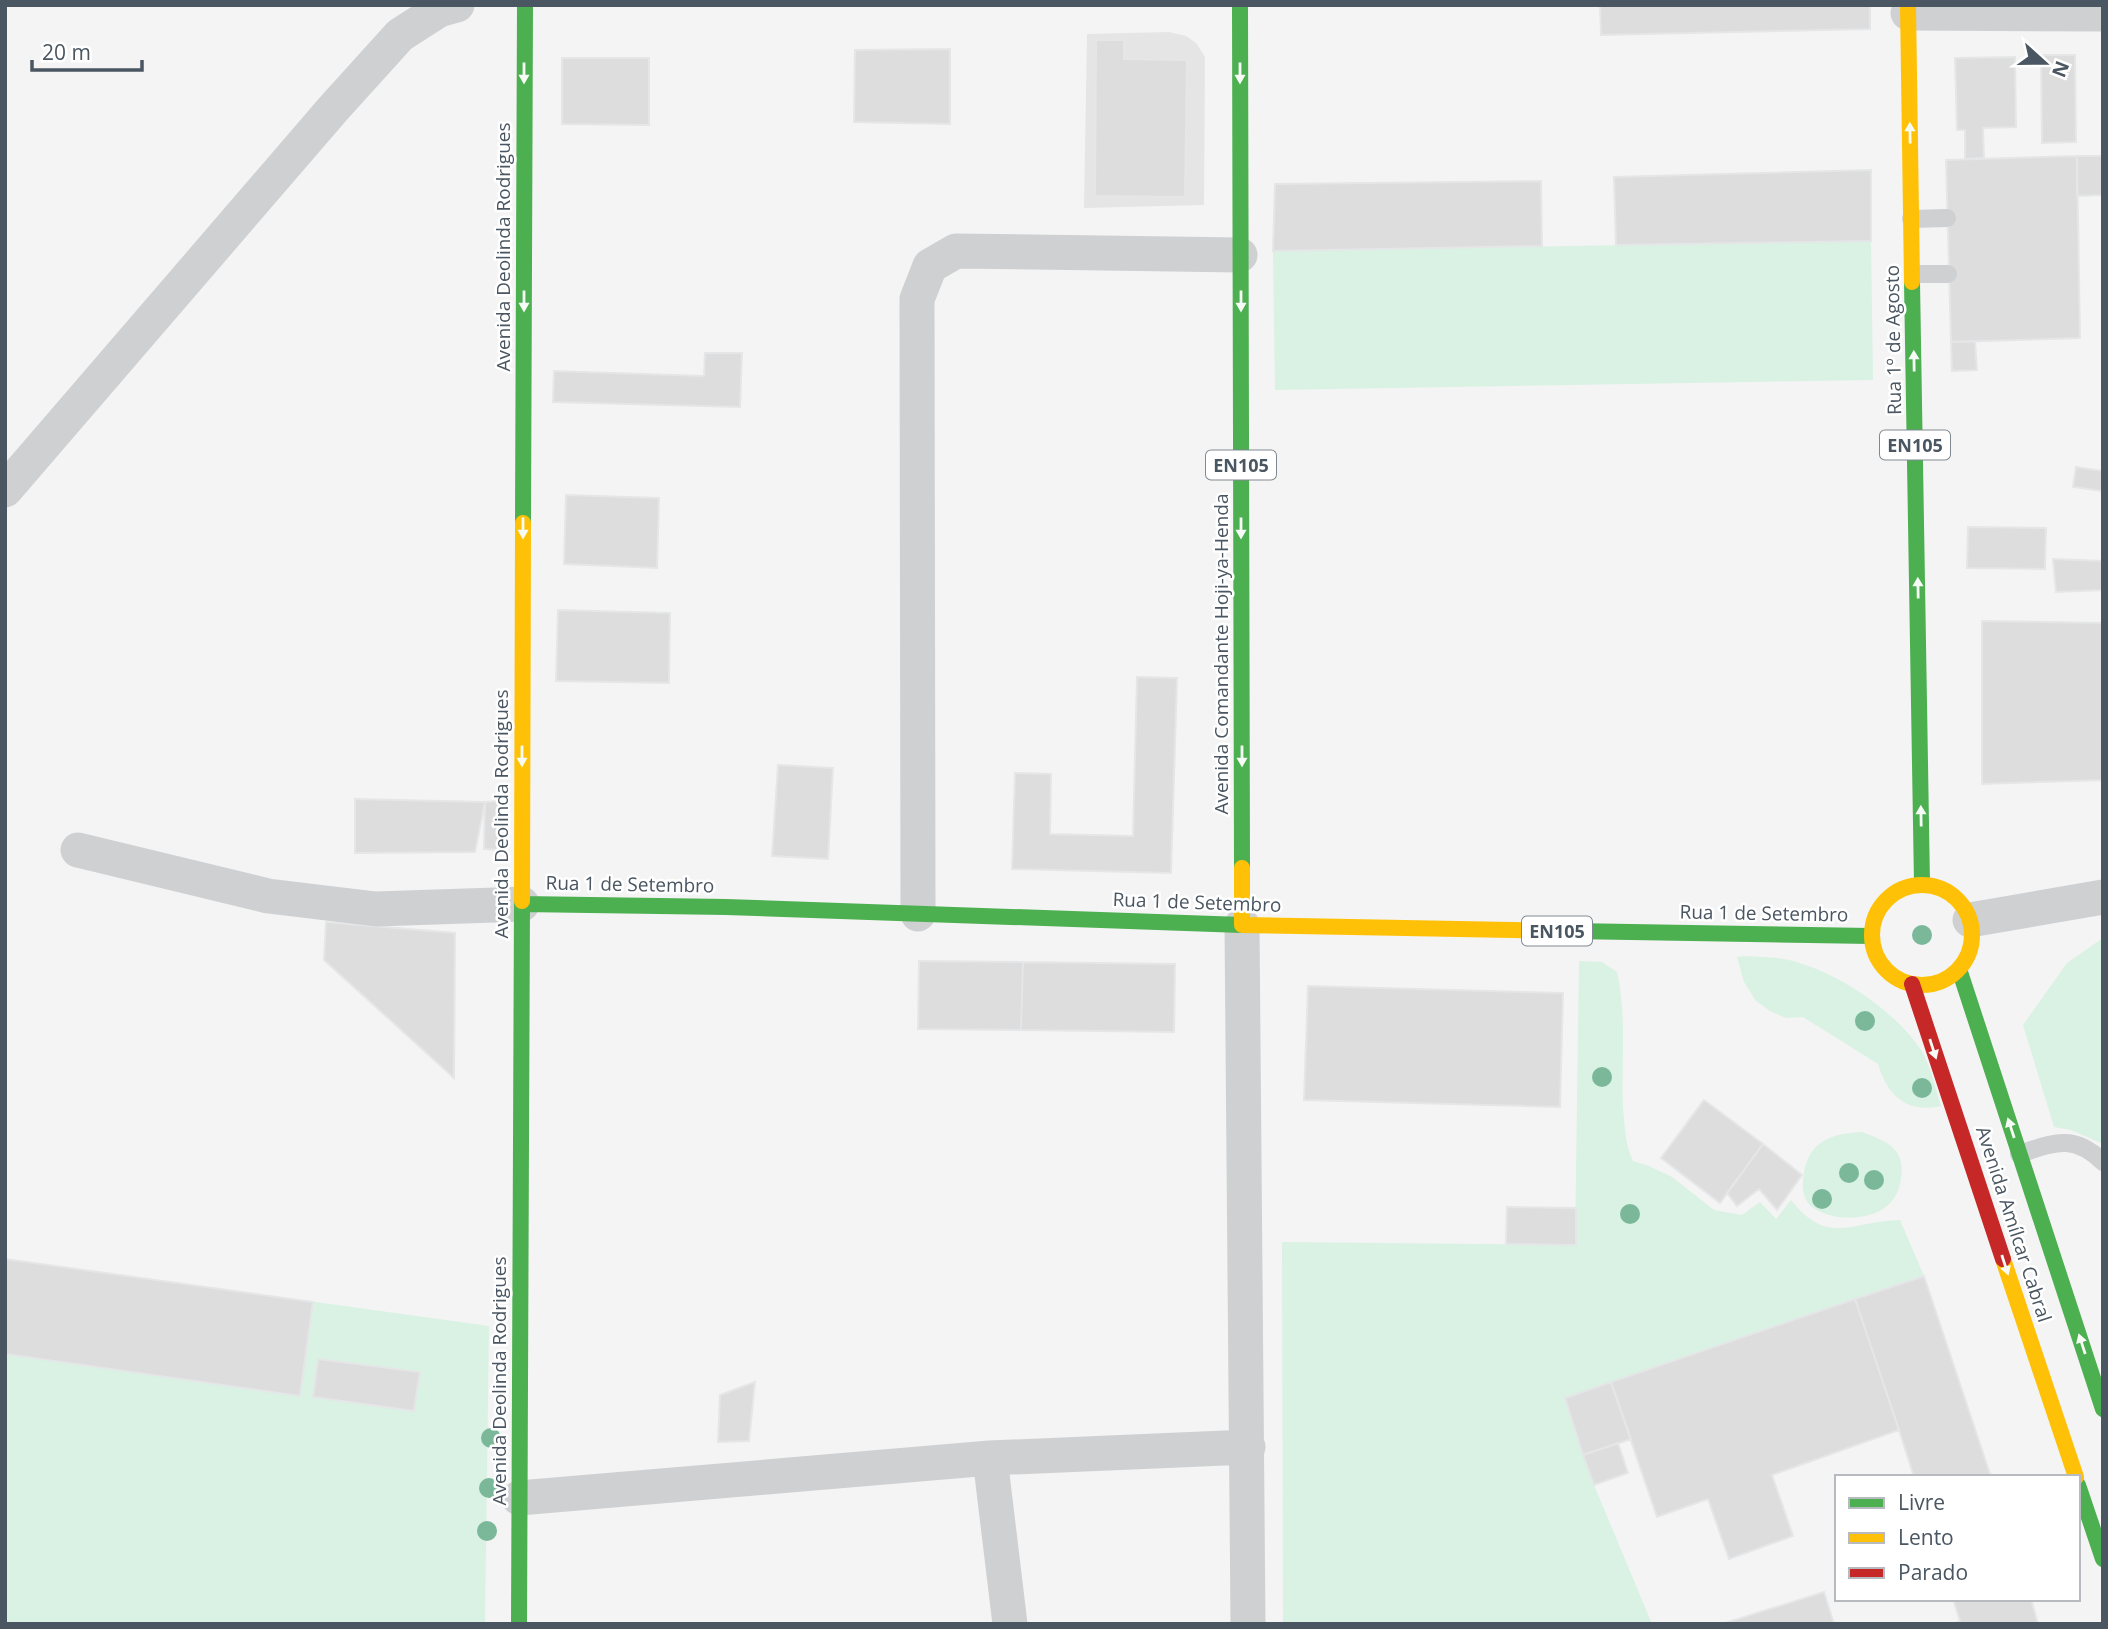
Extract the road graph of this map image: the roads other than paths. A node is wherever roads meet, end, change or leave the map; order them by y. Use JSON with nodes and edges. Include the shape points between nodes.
{"nodes":[{"id":1,"x":457,"y":5,"type":"edge"},
{"id":2,"x":524,"y":5,"type":"edge"},
{"id":3,"x":1240,"y":5,"type":"edge"},
{"id":4,"x":1908,"y":9,"type":"edge"},
{"id":5,"x":2103,"y":14,"type":"edge"},
{"id":6,"x":1947,"y":218,"type":"dead end"},
{"id":7,"x":1912,"y":219,"type":"junction"},
{"id":8,"x":1240,"y":255,"type":"junction"},
{"id":9,"x":1913,"y":274,"type":"junction"},
{"id":10,"x":1948,"y":274,"type":"dead end"},
{"id":11,"x":5,"y":490,"type":"edge"},
{"id":12,"x":78,"y":850,"type":"dead end"},
{"id":13,"x":1922,"y":884,"type":"junction"},
{"id":14,"x":2103,"y":897,"type":"edge"},
{"id":15,"x":522,"y":904,"type":"junction"},
{"id":16,"x":918,"y":914,"type":"junction"},
{"id":17,"x":1970,"y":920,"type":"junction"},
{"id":18,"x":1242,"y":925,"type":"junction"},
{"id":19,"x":1871,"y":936,"type":"junction"},
{"id":20,"x":1959,"y":969,"type":"junction"},
{"id":21,"x":1912,"y":984,"type":"junction"},
{"id":22,"x":2019,"y":1154,"type":"junction"},
{"id":23,"x":2103,"y":1163,"type":"edge"},
{"id":24,"x":2103,"y":1409,"type":"edge"},
{"id":25,"x":1248,"y":1447,"type":"junction"},
{"id":26,"x":990,"y":1458,"type":"junction"},
{"id":27,"x":2075,"y":1475,"type":"edge"},
{"id":28,"x":2080,"y":1491,"type":"edge"},
{"id":29,"x":519,"y":1498,"type":"junction"},
{"id":30,"x":2103,"y":1559,"type":"edge"},
{"id":31,"x":519,"y":1624,"type":"edge"},
{"id":32,"x":1010,"y":1624,"type":"edge"},
{"id":33,"x":1248,"y":1624,"type":"edge"}],
"edges":[{"from":1,"to":11,"type":"street","via":[[439,10],[400,35]]},
{"from":2,"to":15,"type":"main road","name":"Avenida Deolinda Rodrigues","one_way":true},
{"from":3,"to":8,"type":"main road","name":"Avenida Comandante Hoji-ya-Henda","number":"EN105","one_way":true},
{"from":4,"to":5,"type":"street"},
{"from":7,"to":4,"type":"main road","name":"Rua 1º de Agosto","number":"EN105","one_way":true},
{"from":6,"to":7,"type":"lane"},
{"from":7,"to":9,"type":"main road","name":"Rua 1º de Agosto","number":"EN105"},
{"from":8,"to":16,"type":"street","via":[[956,251],[930,266],[917,299]]},
{"from":8,"to":18,"type":"main road","name":"Avenida Comandante Hoji-ya-Henda","number":"EN105","one_way":true},
{"from":9,"to":10,"type":"lane"},
{"from":13,"to":9,"type":"main road","name":"Rua 1º de Agosto","number":"EN105","one_way":true},
{"from":12,"to":15,"type":"street","via":[[268,896],[349,906]]},
{"from":13,"to":17,"type":"main road","via":[[1953,894]]},
{"from":13,"to":19,"type":"main road","via":[[1907,886],[1881,905]]},
{"from":14,"to":17,"type":"street"},
{"from":15,"to":16,"type":"main road","name":"Rua 1 de Setembro"},
{"from":15,"to":29,"type":"main road","name":"Avenida Deolinda Rodrigues"},
{"from":16,"to":18,"type":"main road","name":"Rua 1 de Setembro"},
{"from":17,"to":20,"type":"main road","via":[[1972,937]]},
{"from":18,"to":19,"type":"main road","name":"Rua 1 de Setembro","number":"EN105"},
{"from":18,"to":25,"type":"street"},
{"from":19,"to":21,"type":"main road","via":[[1883,967]]},
{"from":20,"to":21,"type":"main road","via":[[1946,980]]},
{"from":22,"to":20,"type":"main road","name":"Avenida Amílcar Cabral","one_way":true},
{"from":21,"to":27,"type":"main road","name":"Avenida Amílcar Cabral","one_way":true},
{"from":22,"to":23,"type":"lane","via":[[2058,1142],[2091,1150]]},
{"from":24,"to":22,"type":"main road","name":"Avenida Amílcar Cabral","one_way":true},
{"from":25,"to":26,"type":"street"},
{"from":25,"to":33,"type":"street"},
{"from":26,"to":29,"type":"street"},
{"from":26,"to":32,"type":"street"},
{"from":28,"to":30,"type":"main road"},
{"from":29,"to":31,"type":"main road","name":"Avenida Deolinda Rodrigues"}]}
